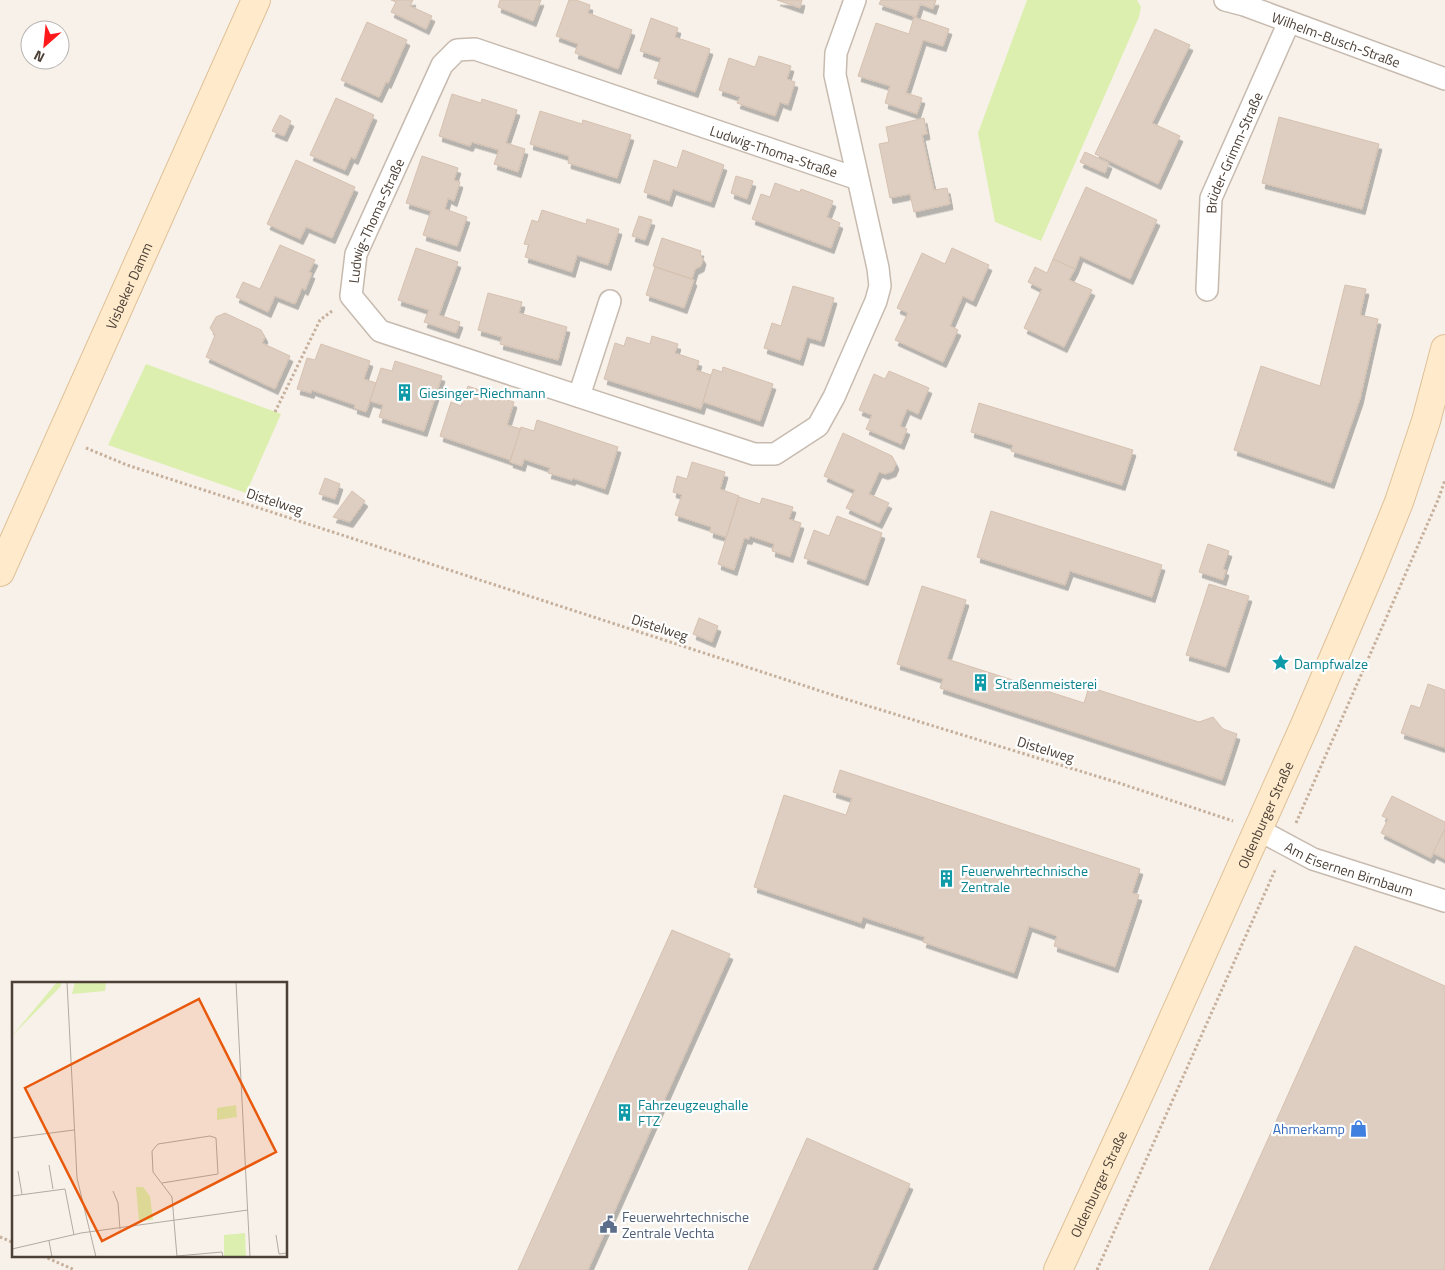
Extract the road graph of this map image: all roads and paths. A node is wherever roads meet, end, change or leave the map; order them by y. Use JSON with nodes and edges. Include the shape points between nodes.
{"nodes":[{"id":1,"x":256,"y":0,"type":"edge"},
{"id":2,"x":855,"y":0,"type":"edge"},
{"id":3,"x":1226,"y":0,"type":"edge"},
{"id":4,"x":1289,"y":22,"type":"junction"},
{"id":5,"x":1445,"y":79,"type":"edge"},
{"id":6,"x":858,"y":179,"type":"junction"},
{"id":7,"x":1207,"y":290,"type":"dead end"},
{"id":8,"x":351,"y":296,"type":"junction"},
{"id":9,"x":610,"y":300,"type":"dead end"},
{"id":10,"x":1445,"y":349,"type":"edge"},
{"id":11,"x":579,"y":396,"type":"junction"},
{"id":12,"x":275,"y":412,"type":"dead end"},
{"id":13,"x":60,"y":437,"type":"junction"},
{"id":14,"x":1445,"y":480,"type":"edge"},
{"id":15,"x":0,"y":572,"type":"edge"},
{"id":16,"x":1257,"y":829,"type":"junction"},
{"id":17,"x":1286,"y":844,"type":"junction"},
{"id":18,"x":1445,"y":901,"type":"edge"},
{"id":19,"x":0,"y":1238,"type":"edge"},
{"id":20,"x":12,"y":1242,"type":"edge"},
{"id":21,"x":48,"y":1258,"type":"edge"},
{"id":22,"x":75,"y":1270,"type":"edge"},
{"id":23,"x":1058,"y":1270,"type":"edge"},
{"id":24,"x":1097,"y":1270,"type":"edge"}],
"edges":[{"from":1,"to":13,"type":"main road","name":"Visbeker Damm"},
{"from":2,"to":6,"type":"street","name":"Ludwig-Thoma-Straße","via":[[836,53],[835,75]]},
{"from":3,"to":4,"type":"street","name":"Wilhelm-Busch-Straße"},
{"from":4,"to":5,"type":"street","name":"Wilhelm-Busch-Straße"},
{"from":4,"to":7,"type":"street","name":"Brüder-Grimm-Straße","via":[[1211,198]]},
{"from":6,"to":8,"type":"street","name":"Ludwig-Thoma-Straße","via":[[475,49],[457,50],[442,65],[356,254]]},
{"from":6,"to":11,"type":"street","name":"Ludwig-Thoma-Straße","via":[[880,286],[834,397],[818,426],[775,454],[754,454]]},
{"from":8,"to":11,"type":"street","name":"Ludwig-Thoma-Straße","via":[[380,331]]},
{"from":8,"to":12,"type":"path","via":[[320,320]]},
{"from":9,"to":11,"type":"street"},
{"from":10,"to":16,"type":"main road","name":"Oldenburger Straße","via":[[1426,421],[1399,502],[1308,718]]},
{"from":13,"to":15,"type":"main road","name":"Visbeker Damm"},
{"from":13,"to":16,"type":"path","name":"Distelweg","via":[[165,477],[839,697]]},
{"from":14,"to":17,"type":"path"},
{"from":16,"to":17,"type":"street","name":"Am Eisernen Birnbaum"},
{"from":16,"to":23,"type":"main road","name":"Oldenburger Straße"},
{"from":17,"to":18,"type":"street","name":"Am Eisernen Birnbaum","via":[[1313,859]]},
{"from":17,"to":24,"type":"path"},
{"from":19,"to":20,"type":"path"},
{"from":21,"to":22,"type":"path"}]}
